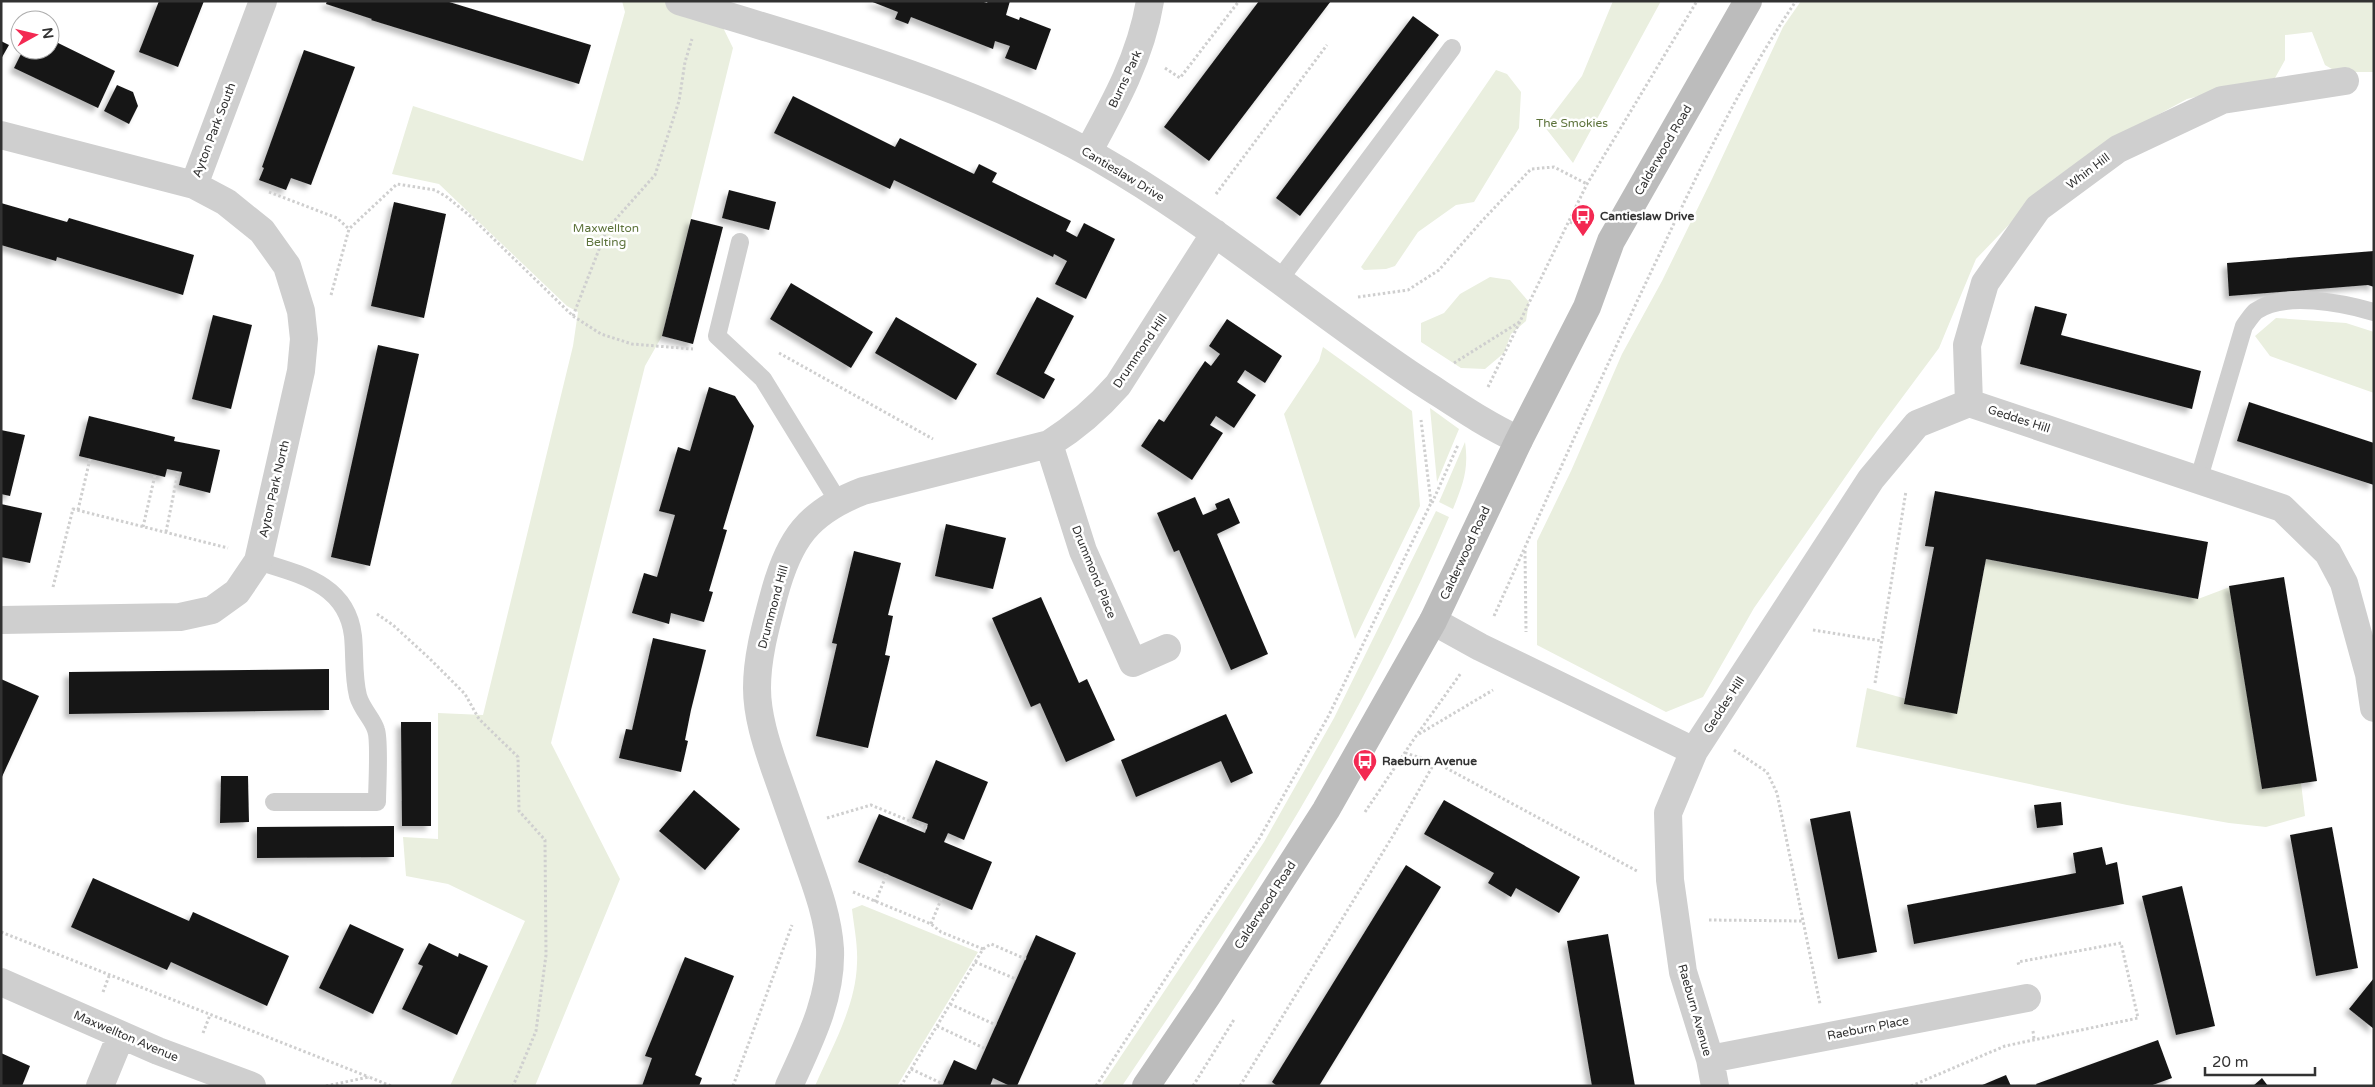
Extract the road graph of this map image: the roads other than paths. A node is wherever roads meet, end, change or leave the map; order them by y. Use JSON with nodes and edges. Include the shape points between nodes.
{"nodes":[{"id":1,"x":263,"y":1,"type":"edge"},
{"id":2,"x":1150,"y":1,"type":"edge"},
{"id":3,"x":1748,"y":1,"type":"edge"},
{"id":4,"x":690,"y":4,"type":"edge"},
{"id":5,"x":1452,"y":48,"type":"dead end"},
{"id":6,"x":2345,"y":81,"type":"dead end"},
{"id":7,"x":1,"y":134,"type":"edge"},
{"id":8,"x":1088,"y":152,"type":"junction"},
{"id":9,"x":194,"y":185,"type":"junction"},
{"id":10,"x":1215,"y":233,"type":"junction"},
{"id":11,"x":740,"y":242,"type":"dead end"},
{"id":12,"x":1279,"y":280,"type":"junction"},
{"id":13,"x":2374,"y":312,"type":"edge"},
{"id":14,"x":1969,"y":403,"type":"junction"},
{"id":15,"x":1519,"y":440,"type":"junction"},
{"id":16,"x":1049,"y":444,"type":"junction"},
{"id":17,"x":2199,"y":478,"type":"junction"},
{"id":18,"x":838,"y":501,"type":"junction"},
{"id":19,"x":258,"y":560,"type":"junction"},
{"id":20,"x":1,"y":620,"type":"edge"},
{"id":21,"x":1433,"y":621,"type":"junction"},
{"id":22,"x":1167,"y":648,"type":"dead end"},
{"id":23,"x":2372,"y":673,"type":"edge"},
{"id":24,"x":2374,"y":708,"type":"edge"},
{"id":25,"x":1700,"y":742,"type":"junction"},
{"id":26,"x":274,"y":802,"type":"dead end"},
{"id":27,"x":1,"y":982,"type":"edge"},
{"id":28,"x":2027,"y":998,"type":"road end"},
{"id":29,"x":121,"y":1035,"type":"junction"},
{"id":30,"x":1710,"y":1059,"type":"junction"},
{"id":31,"x":100,"y":1086,"type":"edge"},
{"id":32,"x":252,"y":1086,"type":"edge"},
{"id":33,"x":789,"y":1086,"type":"edge"},
{"id":34,"x":1146,"y":1086,"type":"edge"},
{"id":35,"x":1716,"y":1086,"type":"edge"}],
"edges":[{"from":1,"to":9,"type":"street","name":"Ayton Park South"},
{"from":2,"to":8,"type":"street","name":"Burns Park","via":[[1140,48]]},
{"from":3,"to":15,"type":"street","name":"Calderwood Road","via":[[1611,241],[1587,307]]},
{"from":4,"to":8,"type":"street","name":"Cantieslaw Drive","via":[[905,73],[1025,121]]},
{"from":5,"to":12,"type":"lane"},
{"from":6,"to":14,"type":"street","name":"Whin Hill","via":[[2222,100],[2118,149],[2038,208],[1985,283],[1968,345]]},
{"from":7,"to":9,"type":"street","name":"Ayton Park South"},
{"from":8,"to":10,"type":"street","name":"Cantieslaw Drive"},
{"from":9,"to":19,"type":"street","name":"Ayton Park North","via":[[226,202],[262,231],[287,266],[301,311],[304,339],[301,371]]},
{"from":10,"to":12,"type":"street","name":"Cantieslaw Drive"},
{"from":10,"to":16,"type":"street","name":"Drummond Hill","via":[[1118,385],[1086,419]]},
{"from":11,"to":18,"type":"lane","via":[[717,336],[763,379]]},
{"from":12,"to":15,"type":"street","name":"Cantieslaw Drive","via":[[1489,427]]},
{"from":13,"to":17,"type":"lane","via":[[2311,300],[2273,302],[2255,311],[2244,326]]},
{"from":14,"to":17,"type":"street","name":"Geddes Hill"},
{"from":14,"to":25,"type":"street","name":"Geddes Hill","via":[[1917,424],[1871,479]]},
{"from":15,"to":21,"type":"street","name":"Calderwood Road"},
{"from":16,"to":18,"type":"street","name":"Drummond Hill"},
{"from":16,"to":22,"type":"street","name":"Drummond Place","via":[[1083,551],[1133,663]]},
{"from":17,"to":23,"type":"street","name":"Geddes Hill","via":[[2282,508],[2328,553],[2344,583]]},
{"from":18,"to":33,"type":"street","name":"Drummond Hill","via":[[820,512],[804,530],[780,572],[759,660],[760,719],[813,876],[830,948],[826,996]]},
{"from":19,"to":20,"type":"street","name":"Ayton Park North","via":[[237,592],[212,610],[197,615]]},
{"from":19,"to":26,"type":"lane","via":[[307,576],[337,599],[347,615],[352,633],[358,698],[376,730],[377,802]]},
{"from":21,"to":25,"type":"street","via":[[1480,647]]},
{"from":21,"to":34,"type":"street","name":"Calderwood Road","via":[[1326,810]]},
{"from":23,"to":24,"type":"street","name":"Geddes Hill"},
{"from":25,"to":30,"type":"street","name":"Raeburn Avenue","via":[[1668,813],[1671,889],[1682,972]]},
{"from":27,"to":29,"type":"street","name":"Maxwellton Avenue"},
{"from":28,"to":30,"type":"street","name":"Raeburn Place"},
{"from":29,"to":31,"type":"street"},
{"from":29,"to":32,"type":"street","name":"Maxwellton Avenue"},
{"from":30,"to":35,"type":"street","name":"Raeburn Avenue"}]}
